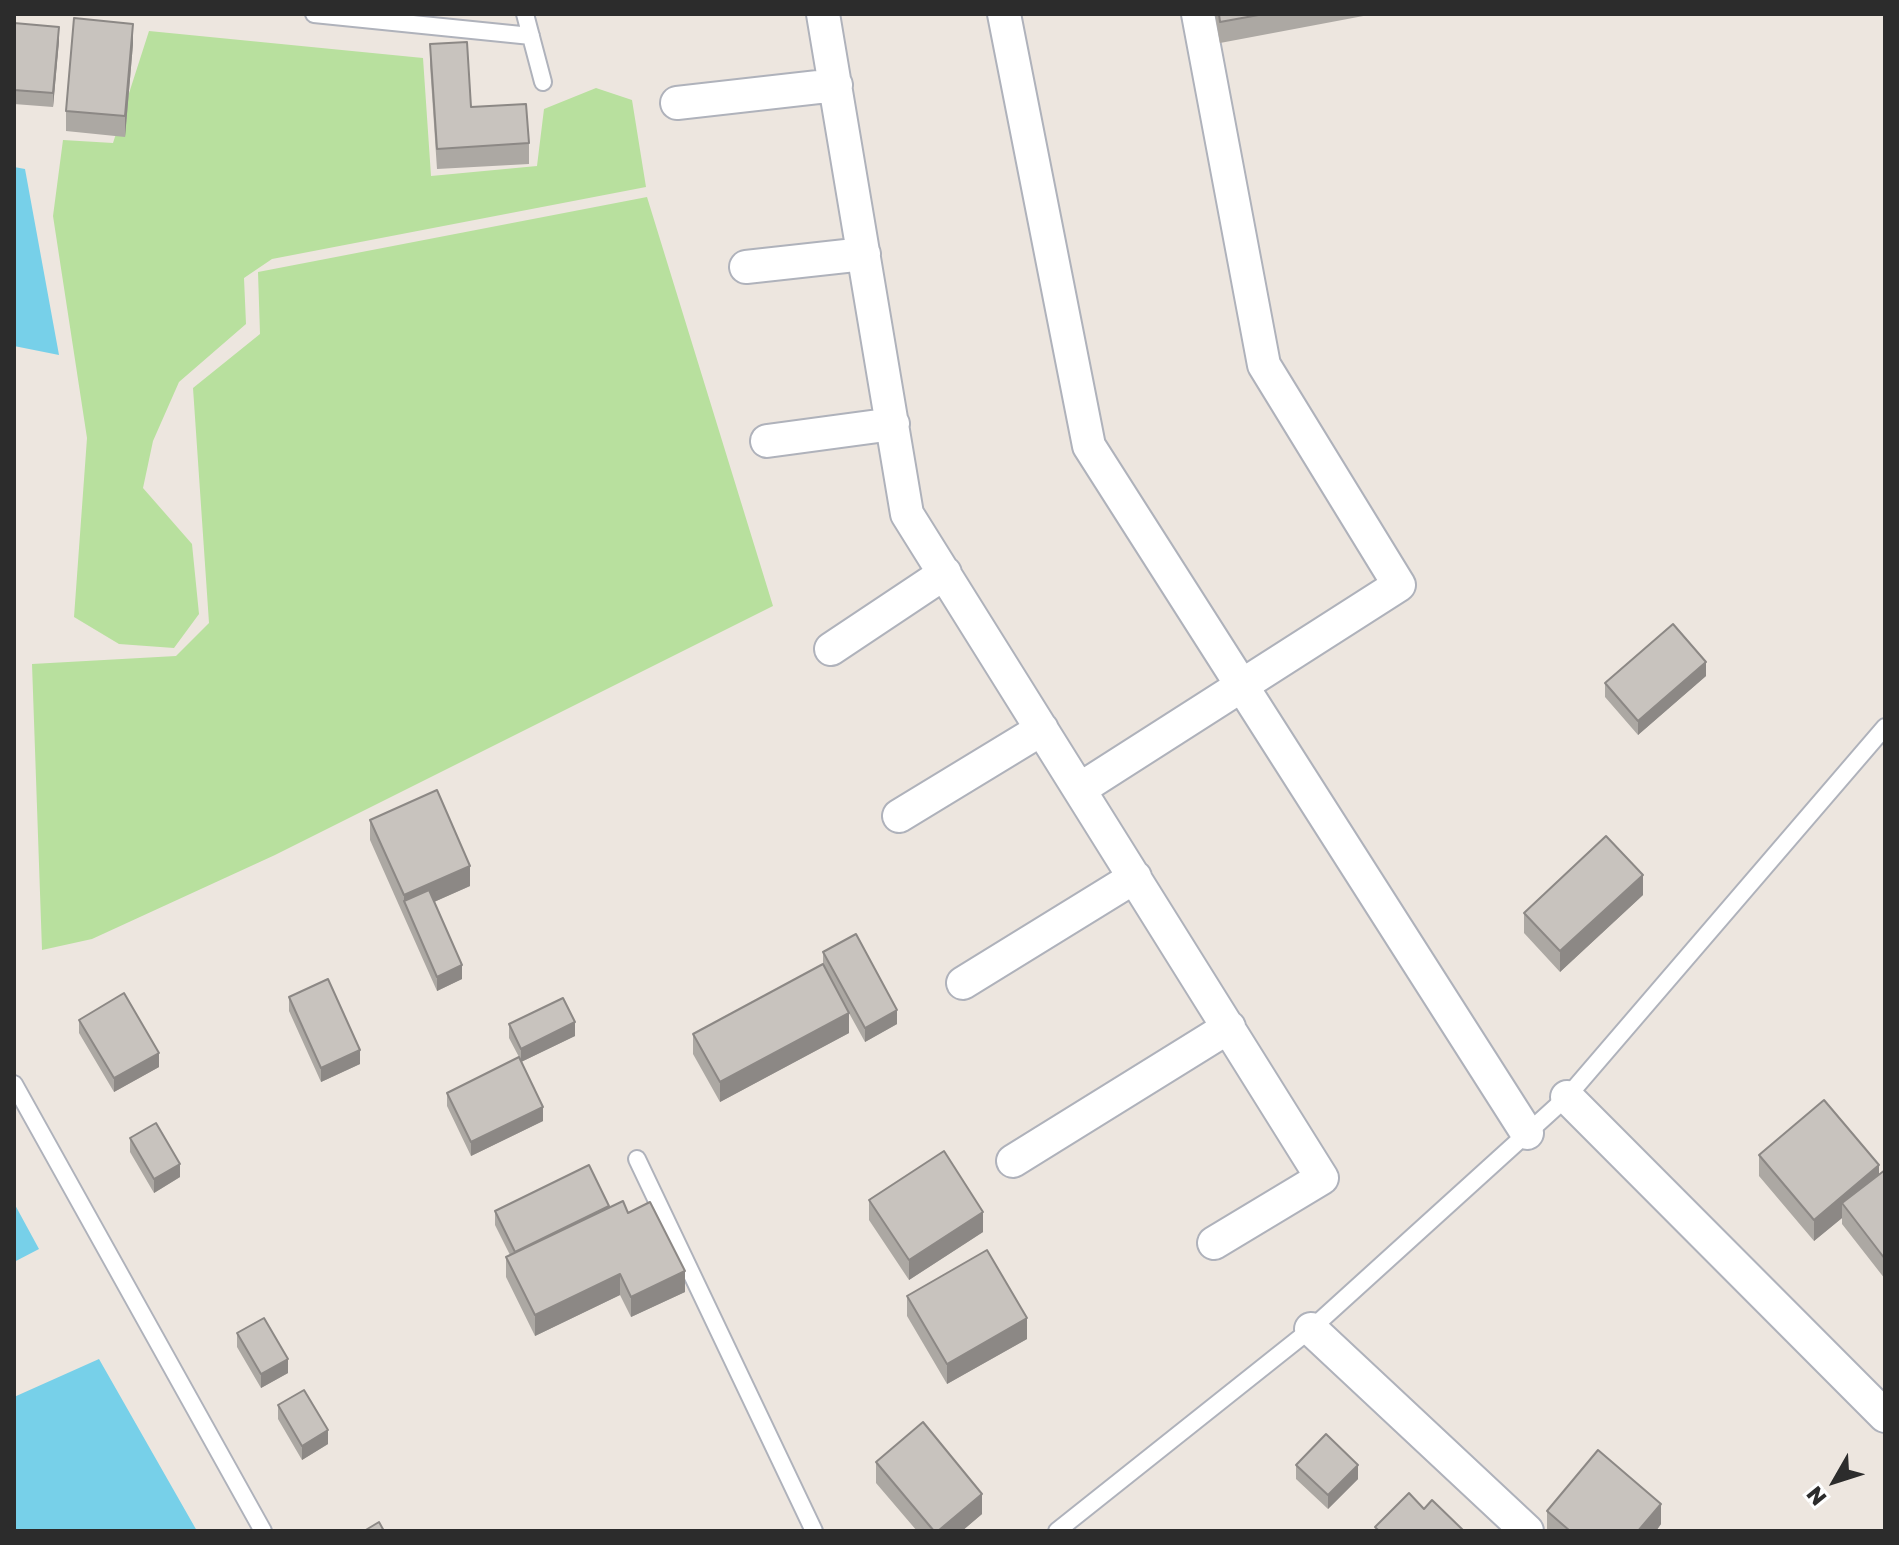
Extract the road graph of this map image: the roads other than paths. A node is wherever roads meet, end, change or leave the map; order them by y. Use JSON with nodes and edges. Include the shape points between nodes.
{"nodes":[{"id":1,"x":314,"y":14,"type":"edge"},
{"id":2,"x":525,"y":14,"type":"edge"},
{"id":3,"x":823,"y":14,"type":"edge"},
{"id":4,"x":1004,"y":14,"type":"edge"},
{"id":5,"x":1198,"y":14,"type":"edge"},
{"id":6,"x":531,"y":36,"type":"junction"},
{"id":7,"x":543,"y":82,"type":"dead end"},
{"id":8,"x":836,"y":85,"type":"junction"},
{"id":9,"x":677,"y":103,"type":"dead end"},
{"id":10,"x":864,"y":254,"type":"junction"},
{"id":11,"x":746,"y":267,"type":"dead end"},
{"id":12,"x":893,"y":424,"type":"junction"},
{"id":13,"x":767,"y":441,"type":"dead end"},
{"id":14,"x":945,"y":573,"type":"junction"},
{"id":15,"x":831,"y":649,"type":"dead end"},
{"id":16,"x":1241,"y":685,"type":"junction"},
{"id":17,"x":1885,"y":727,"type":"edge"},
{"id":18,"x":1042,"y":729,"type":"junction"},
{"id":19,"x":1080,"y":789,"type":"junction"},
{"id":20,"x":899,"y":816,"type":"dead end"},
{"id":21,"x":1135,"y":877,"type":"junction"},
{"id":22,"x":963,"y":983,"type":"dead end"},
{"id":23,"x":1229,"y":1027,"type":"junction"},
{"id":24,"x":14,"y":1084,"type":"edge"},
{"id":25,"x":1567,"y":1097,"type":"junction"},
{"id":26,"x":1527,"y":1133,"type":"junction"},
{"id":27,"x":637,"y":1159,"type":"dead end"},
{"id":28,"x":1013,"y":1161,"type":"dead end"},
{"id":29,"x":1214,"y":1243,"type":"dead end"},
{"id":30,"x":1311,"y":1329,"type":"junction"},
{"id":31,"x":1885,"y":1416,"type":"edge"},
{"id":32,"x":263,"y":1531,"type":"edge"},
{"id":33,"x":814,"y":1531,"type":"edge"},
{"id":34,"x":1057,"y":1531,"type":"edge"},
{"id":35,"x":1527,"y":1531,"type":"edge"}],
"edges":[{"from":1,"to":6,"type":"lane"},
{"from":2,"to":6,"type":"lane"},
{"from":3,"to":8,"type":"street"},
{"from":4,"to":16,"type":"street","via":[[1089,446]]},
{"from":5,"to":16,"type":"street","via":[[1264,365],[1399,585]]},
{"from":6,"to":7,"type":"lane"},
{"from":8,"to":9,"type":"street"},
{"from":8,"to":10,"type":"street"},
{"from":10,"to":11,"type":"street"},
{"from":10,"to":12,"type":"street"},
{"from":12,"to":13,"type":"street"},
{"from":12,"to":14,"type":"street","via":[[907,514]]},
{"from":14,"to":15,"type":"street"},
{"from":14,"to":18,"type":"street"},
{"from":16,"to":19,"type":"street"},
{"from":16,"to":26,"type":"street"},
{"from":17,"to":25,"type":"lane"},
{"from":18,"to":19,"type":"street"},
{"from":18,"to":20,"type":"street"},
{"from":19,"to":21,"type":"street"},
{"from":21,"to":22,"type":"street"},
{"from":21,"to":23,"type":"street"},
{"from":23,"to":28,"type":"street"},
{"from":23,"to":29,"type":"street","via":[[1322,1178]]},
{"from":24,"to":32,"type":"lane"},
{"from":25,"to":26,"type":"lane"},
{"from":25,"to":31,"type":"street"},
{"from":26,"to":30,"type":"lane"},
{"from":27,"to":33,"type":"lane"},
{"from":30,"to":34,"type":"lane"},
{"from":30,"to":35,"type":"street"}]}
